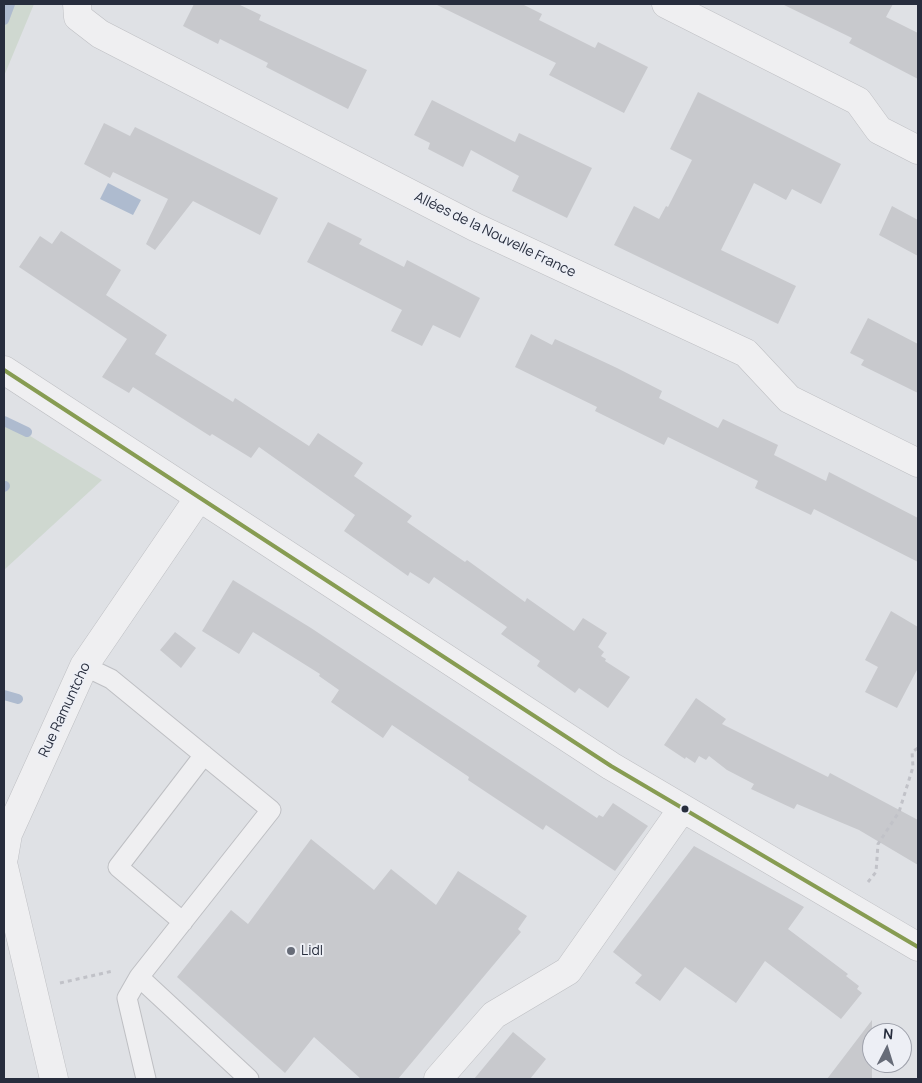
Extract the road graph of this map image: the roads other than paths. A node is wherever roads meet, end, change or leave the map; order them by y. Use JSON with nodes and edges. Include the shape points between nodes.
{"nodes":[{"id":1,"x":77,"y":4,"type":"edge"},
{"id":2,"x":666,"y":4,"type":"edge"},
{"id":3,"x":709,"y":13,"type":"edge"},
{"id":4,"x":918,"y":150,"type":"edge"},
{"id":5,"x":4,"y":370,"type":"edge"},
{"id":6,"x":918,"y":463,"type":"edge"},
{"id":7,"x":198,"y":499,"type":"junction"},
{"id":8,"x":84,"y":666,"type":"junction"},
{"id":9,"x":204,"y":755,"type":"junction"},
{"id":10,"x":682,"y":808,"type":"junction"},
{"id":11,"x":4,"y":857,"type":"edge"},
{"id":12,"x":4,"y":866,"type":"edge"},
{"id":13,"x":183,"y":922,"type":"junction"},
{"id":14,"x":918,"y":947,"type":"edge"},
{"id":15,"x":145,"y":970,"type":"junction"},
{"id":16,"x":54,"y":1079,"type":"edge"},
{"id":17,"x":146,"y":1079,"type":"edge"},
{"id":18,"x":249,"y":1079,"type":"edge"},
{"id":19,"x":438,"y":1079,"type":"edge"}],
"edges":[{"from":1,"to":6,"type":"street","name":"Allées de la Nouvelle France","via":[[78,17],[100,34],[475,227],[746,352],[789,399]]},
{"from":2,"to":3,"type":"street"},
{"from":3,"to":4,"type":"street","via":[[858,101],[879,130]]},
{"from":5,"to":7,"type":"street"},
{"from":7,"to":8,"type":"street","name":"Rue Ramuntcho"},
{"from":7,"to":10,"type":"street","via":[[611,766]]},
{"from":8,"to":9,"type":"lane","via":[[111,679]]},
{"from":8,"to":11,"type":"street","name":"Rue Ramuntcho","via":[[8,834]]},
{"from":9,"to":13,"type":"lane","via":[[118,867]]},
{"from":9,"to":13,"type":"lane","via":[[271,810]]},
{"from":10,"to":14,"type":"street"},
{"from":10,"to":19,"type":"street","via":[[568,971],[494,1015]]},
{"from":12,"to":16,"type":"street"},
{"from":13,"to":15,"type":"lane"},
{"from":15,"to":17,"type":"lane","via":[[127,998]]},
{"from":15,"to":18,"type":"lane"}]}
